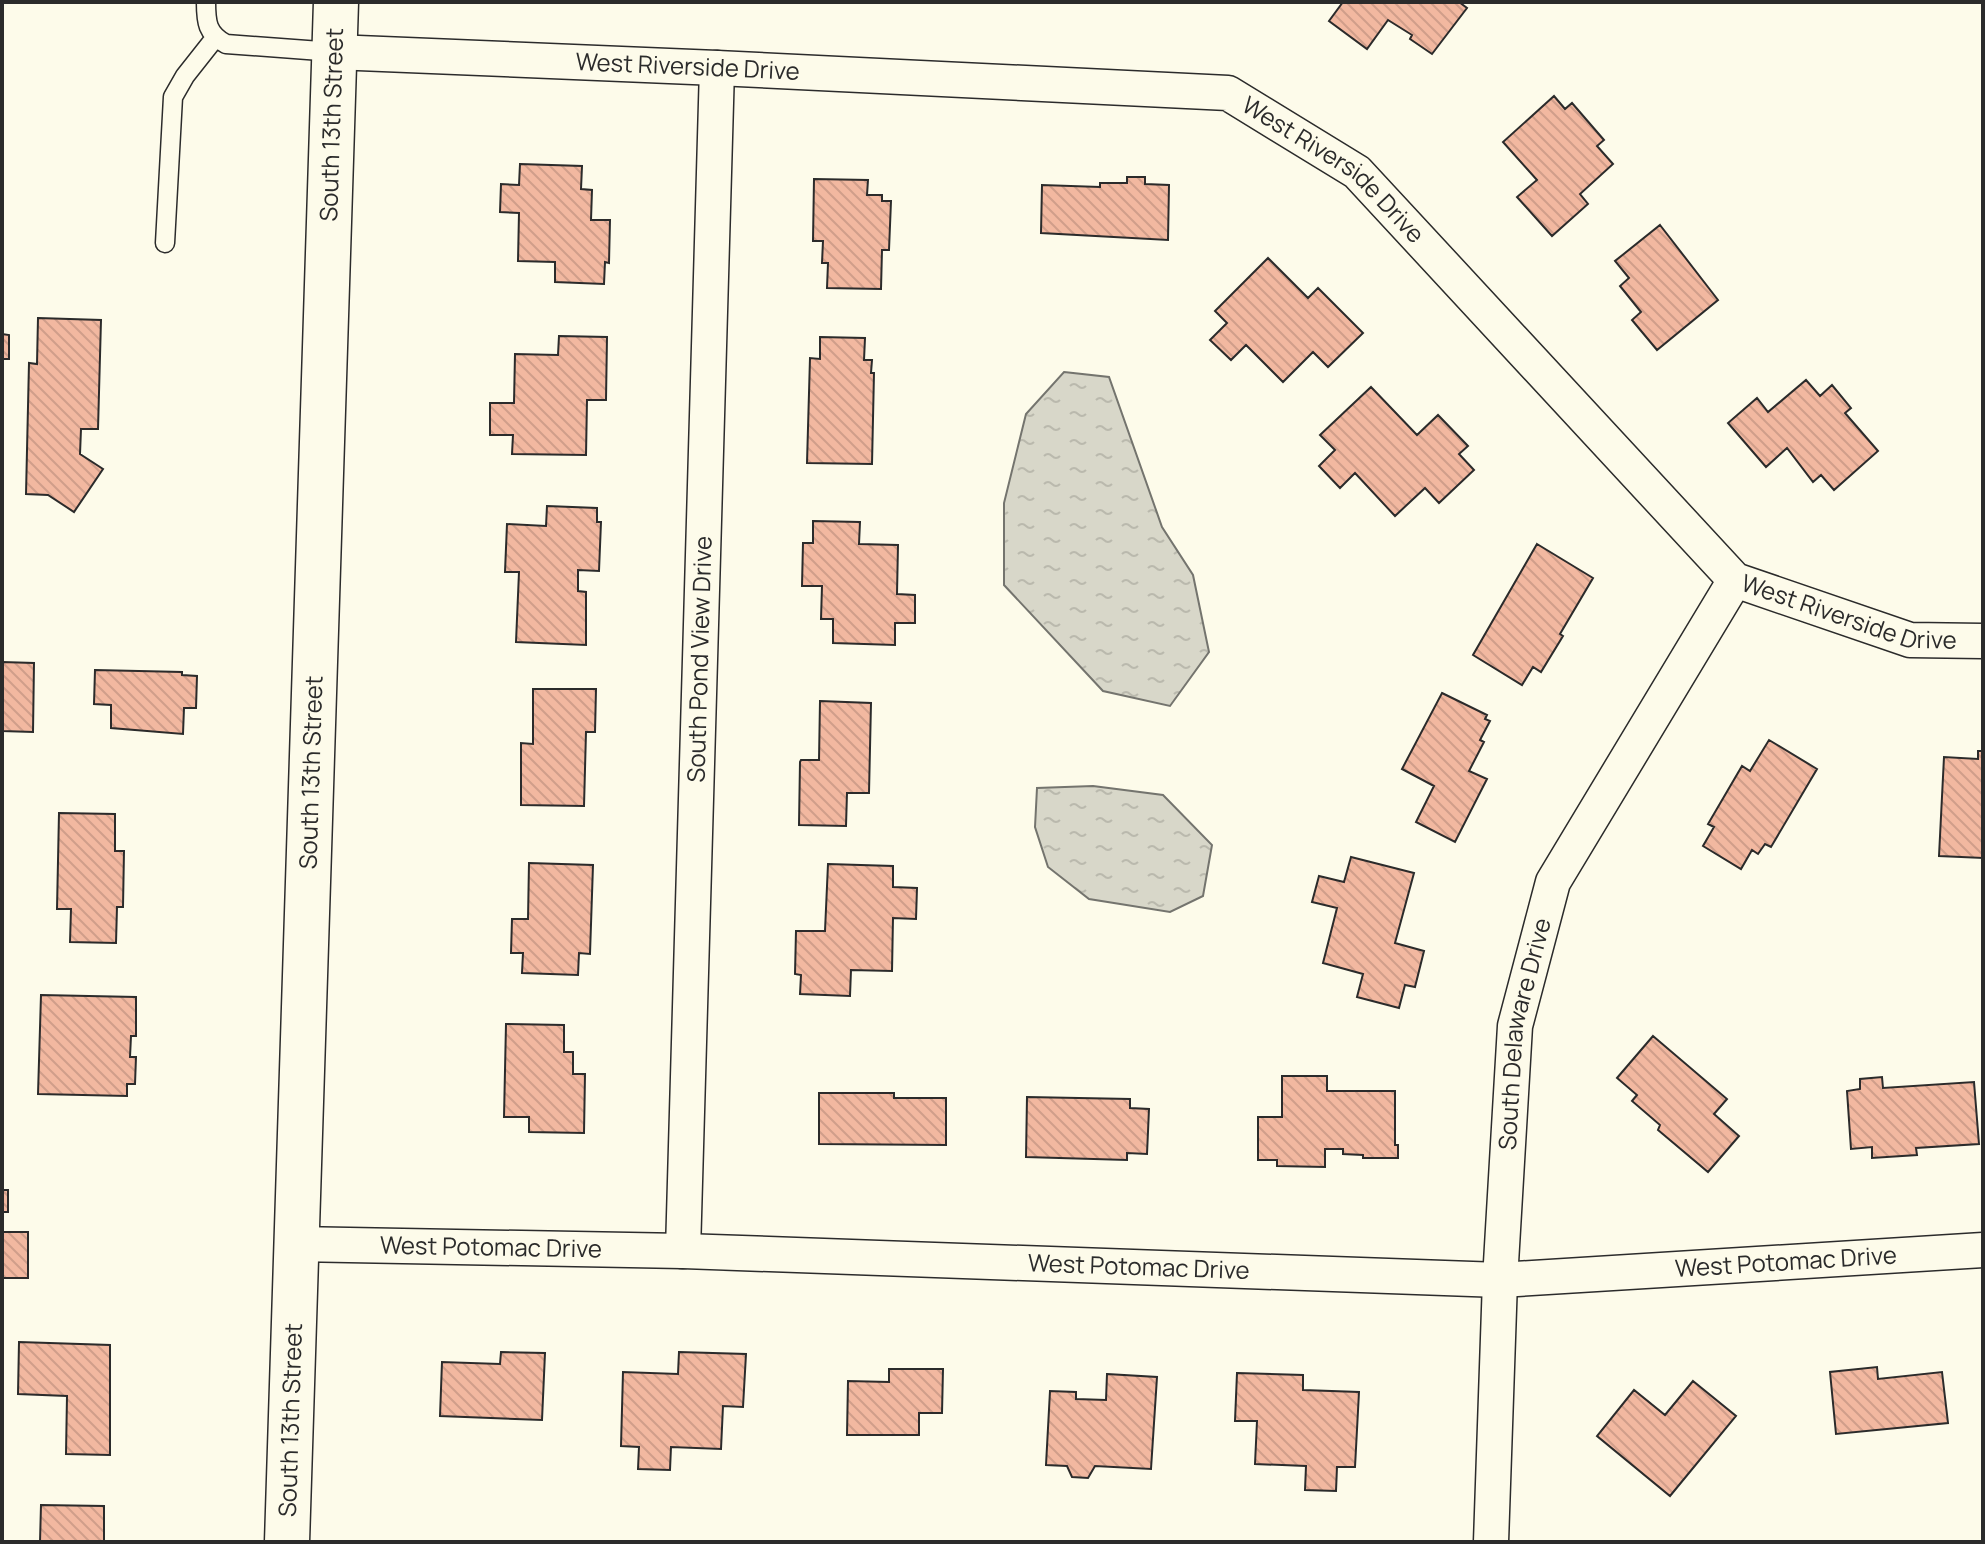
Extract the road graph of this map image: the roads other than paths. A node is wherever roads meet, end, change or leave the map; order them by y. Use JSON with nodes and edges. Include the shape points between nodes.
{"nodes":[{"id":1,"x":206,"y":2,"type":"edge"},
{"id":2,"x":336,"y":2,"type":"edge"},
{"id":3,"x":215,"y":38,"type":"junction"},
{"id":4,"x":334,"y":52,"type":"junction"},
{"id":5,"x":717,"y":68,"type":"junction"},
{"id":6,"x":165,"y":243,"type":"dead end"},
{"id":7,"x":1735,"y":580,"type":"junction"},
{"id":8,"x":1983,"y":641,"type":"edge"},
{"id":9,"x":295,"y":1244,"type":"junction"},
{"id":10,"x":1983,"y":1250,"type":"edge"},
{"id":11,"x":683,"y":1251,"type":"junction"},
{"id":12,"x":1500,"y":1280,"type":"junction"},
{"id":13,"x":287,"y":1542,"type":"edge"},
{"id":14,"x":1491,"y":1542,"type":"edge"}],
"edges":[{"from":1,"to":3,"type":"lane","via":[[208,30]]},
{"from":2,"to":4,"type":"street","name":"South 13th Street"},
{"from":3,"to":4,"type":"lane","via":[[226,44]]},
{"from":3,"to":6,"type":"lane","via":[[173,97]]},
{"from":4,"to":5,"type":"street","name":"West Riverside Drive"},
{"from":4,"to":9,"type":"street","name":"South 13th Street"},
{"from":5,"to":7,"type":"street","name":"West Riverside Drive","via":[[1228,93],[1357,172]]},
{"from":5,"to":11,"type":"street","name":"South Pond View Drive"},
{"from":7,"to":8,"type":"street","name":"West Riverside Drive","via":[[1910,640]]},
{"from":7,"to":12,"type":"street","name":"South Delaware Drive","via":[[1553,882],[1515,1026]]},
{"from":9,"to":11,"type":"street","name":"West Potomac Drive"},
{"from":9,"to":13,"type":"street","name":"South 13th Street"},
{"from":10,"to":12,"type":"street","name":"West Potomac Drive"},
{"from":11,"to":12,"type":"street","name":"West Potomac Drive"},
{"from":12,"to":14,"type":"street","name":"South Delaware Drive"}]}
